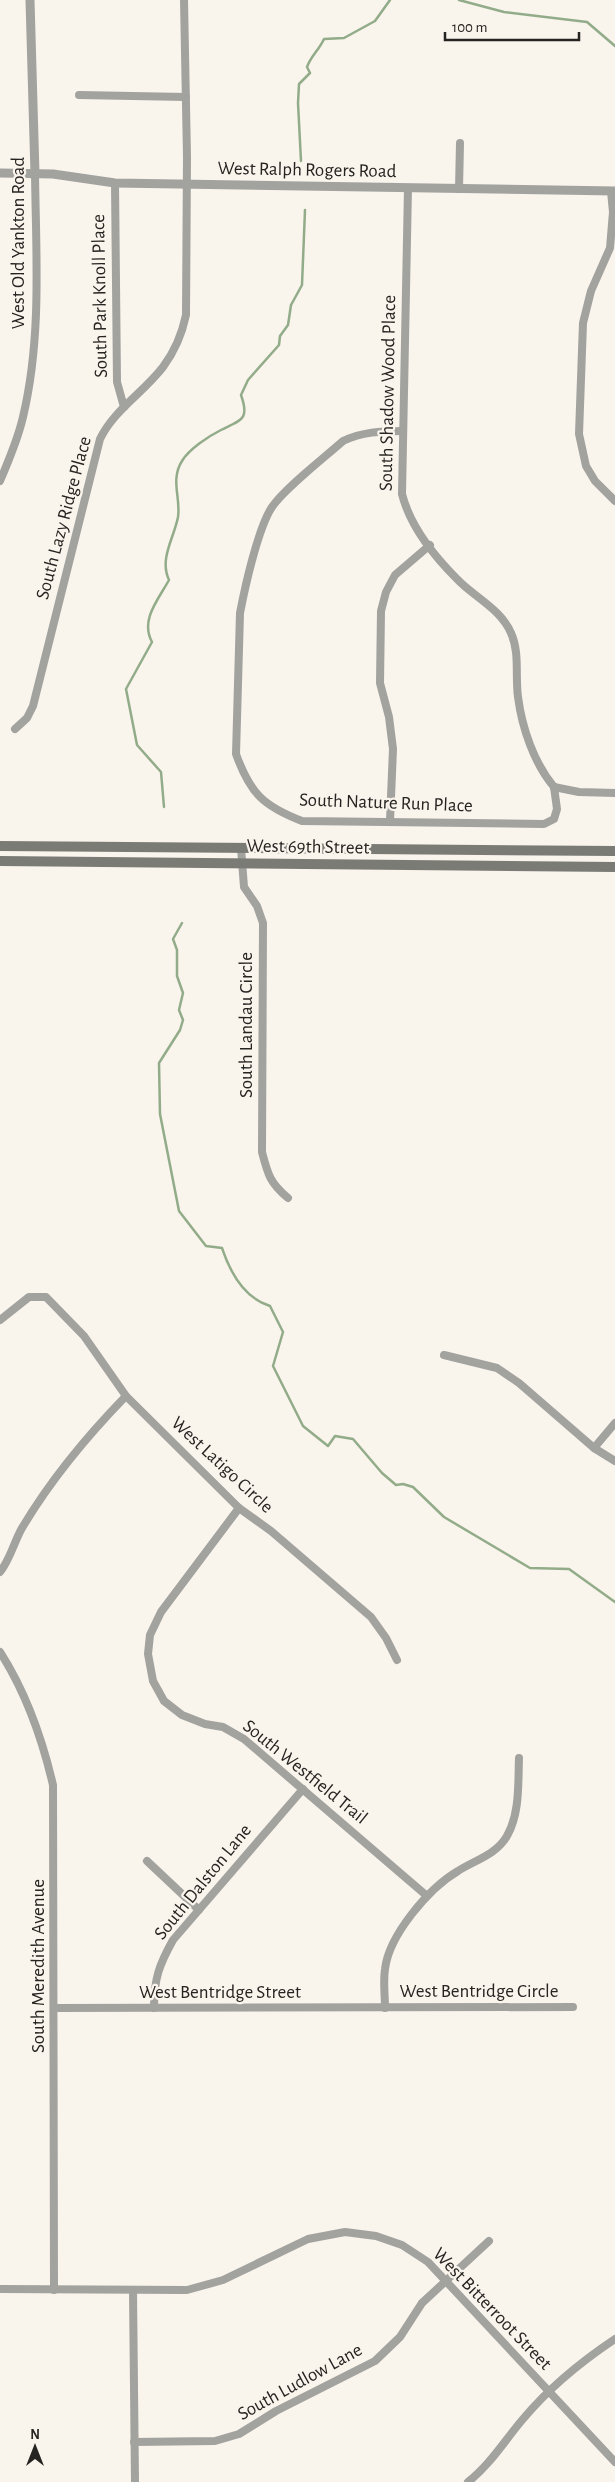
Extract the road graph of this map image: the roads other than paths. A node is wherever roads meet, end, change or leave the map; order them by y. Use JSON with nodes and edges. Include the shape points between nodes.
{"nodes":[{"id":1,"x":30,"y":0,"type":"edge"},
{"id":2,"x":184,"y":0,"type":"edge"},
{"id":3,"x":78,"y":95,"type":"dead end"},
{"id":4,"x":186,"y":97,"type":"junction"},
{"id":5,"x":460,"y":144,"type":"dead end"},
{"id":6,"x":0,"y":173,"type":"edge"},
{"id":7,"x":35,"y":174,"type":"junction"},
{"id":8,"x":115,"y":183,"type":"junction"},
{"id":9,"x":187,"y":184,"type":"junction"},
{"id":10,"x":408,"y":188,"type":"junction"},
{"id":11,"x":459,"y":189,"type":"junction"},
{"id":12,"x":613,"y":191,"type":"edge"},
{"id":13,"x":124,"y":407,"type":"junction"},
{"id":14,"x":402,"y":431,"type":"junction"},
{"id":15,"x":0,"y":481,"type":"edge"},
{"id":16,"x":615,"y":501,"type":"edge"},
{"id":17,"x":430,"y":545,"type":"junction"},
{"id":18,"x":15,"y":729,"type":"dead end"},
{"id":19,"x":554,"y":788,"type":"junction"},
{"id":20,"x":615,"y":793,"type":"edge"},
{"id":21,"x":390,"y":822,"type":"junction"},
{"id":22,"x":0,"y":846,"type":"edge"},
{"id":23,"x":241,"y":848,"type":"junction"},
{"id":24,"x":388,"y":849,"type":"junction"},
{"id":25,"x":615,"y":851,"type":"edge"},
{"id":26,"x":0,"y":861,"type":"edge"},
{"id":27,"x":241,"y":864,"type":"junction"},
{"id":28,"x":387,"y":866,"type":"junction"},
{"id":29,"x":615,"y":867,"type":"edge"},
{"id":30,"x":288,"y":1198,"type":"dead end"},
{"id":31,"x":0,"y":1320,"type":"edge"},
{"id":32,"x":444,"y":1355,"type":"dead end"},
{"id":33,"x":126,"y":1396,"type":"junction"},
{"id":34,"x":615,"y":1423,"type":"edge"},
{"id":35,"x":594,"y":1448,"type":"junction"},
{"id":36,"x":615,"y":1461,"type":"edge"},
{"id":37,"x":240,"y":1508,"type":"junction"},
{"id":38,"x":0,"y":1572,"type":"edge"},
{"id":39,"x":0,"y":1652,"type":"edge"},
{"id":40,"x":397,"y":1660,"type":"dead end"},
{"id":41,"x":519,"y":1758,"type":"dead end"},
{"id":42,"x":303,"y":1789,"type":"junction"},
{"id":43,"x":147,"y":1861,"type":"dead end"},
{"id":44,"x":427,"y":1896,"type":"junction"},
{"id":45,"x":198,"y":1910,"type":"junction"},
{"id":46,"x":574,"y":2007,"type":"dead end"},
{"id":47,"x":54,"y":2008,"type":"junction"},
{"id":48,"x":154,"y":2008,"type":"junction"},
{"id":49,"x":385,"y":2008,"type":"junction"},
{"id":50,"x":489,"y":2241,"type":"dead end"},
{"id":51,"x":446,"y":2281,"type":"junction"},
{"id":52,"x":0,"y":2289,"type":"edge"},
{"id":53,"x":54,"y":2290,"type":"junction"},
{"id":54,"x":133,"y":2291,"type":"junction"},
{"id":55,"x":615,"y":2339,"type":"edge"},
{"id":56,"x":550,"y":2393,"type":"junction"},
{"id":57,"x":134,"y":2442,"type":"junction"},
{"id":58,"x":615,"y":2462,"type":"edge"},
{"id":59,"x":135,"y":2482,"type":"edge"},
{"id":60,"x":468,"y":2482,"type":"edge"}],
"edges":[{"from":1,"to":7,"type":"street","name":"West Old Yankton Road"},
{"from":2,"to":4,"type":"street","name":"South Lazy Ridge Place"},
{"from":3,"to":4,"type":"street"},
{"from":4,"to":9,"type":"street","name":"South Lazy Ridge Place"},
{"from":5,"to":11,"type":"street"},
{"from":6,"to":7,"type":"street","name":"West Ralph Rogers Road"},
{"from":7,"to":8,"type":"street","name":"West Ralph Rogers Road"},
{"from":7,"to":15,"type":"street","name":"West Old Yankton Road","via":[[36,324],[33,355],[23,417]]},
{"from":8,"to":9,"type":"street","name":"West Ralph Rogers Road"},
{"from":8,"to":13,"type":"street","name":"South Park Knoll Place","via":[[117,382]]},
{"from":9,"to":10,"type":"street","name":"West Ralph Rogers Road"},
{"from":9,"to":13,"type":"street","name":"South Lazy Ridge Place","via":[[186,315],[182,336],[162,368]]},
{"from":10,"to":11,"type":"street","name":"West Ralph Rogers Road"},
{"from":10,"to":14,"type":"street","name":"South Shadow Wood Place"},
{"from":11,"to":12,"type":"street","name":"West Ralph Rogers Road"},
{"from":12,"to":16,"type":"street","via":[[610,248],[591,291],[584,323],[579,434],[586,466],[595,481]]},
{"from":13,"to":18,"type":"street","name":"South Lazy Ridge Place","via":[[107,424],[100,440],[33,706],[27,718]]},
{"from":14,"to":17,"type":"street","name":"South Shadow Wood Place","via":[[402,494],[406,510]]},
{"from":14,"to":21,"type":"street","name":"South Nature Run Place","via":[[370,432],[342,441],[273,506],[265,521],[244,591],[240,623],[236,754],[243,774],[258,796],[276,811],[302,821]]},
{"from":17,"to":19,"type":"street","name":"South Shadow Wood Place","via":[[457,579],[499,616],[510,631],[516,648],[517,696],[522,716],[542,773]]},
{"from":17,"to":21,"type":"street","via":[[395,575],[381,611],[380,683],[393,749]]},
{"from":19,"to":20,"type":"street"},
{"from":19,"to":21,"type":"street","name":"South Nature Run Place","via":[[557,809],[554,819],[544,824]]},
{"from":22,"to":23,"type":"main road","name":"West 69th Street"},
{"from":23,"to":24,"type":"main road","name":"West 69th Street"},
{"from":23,"to":27,"type":"street","name":"South Landau Circle"},
{"from":24,"to":25,"type":"main road","name":"West 69th Street"},
{"from":24,"to":28,"type":"main road"},
{"from":26,"to":27,"type":"main road","name":"West 69th Street"},
{"from":27,"to":28,"type":"main road","name":"West 69th Street"},
{"from":27,"to":30,"type":"street","name":"South Landau Circle","via":[[244,887],[257,906],[263,923],[262,1152],[274,1186]]},
{"from":28,"to":29,"type":"main road","name":"West 69th Street"},
{"from":31,"to":33,"type":"street","name":"West Latigo Circle","via":[[29,1297],[46,1297],[84,1336]]},
{"from":32,"to":35,"type":"street","via":[[497,1368]]},
{"from":33,"to":37,"type":"street","name":"West Latigo Circle"},
{"from":33,"to":38,"type":"street","via":[[101,1422],[44,1496],[22,1528]]},
{"from":34,"to":35,"type":"street"},
{"from":35,"to":36,"type":"street"},
{"from":37,"to":40,"type":"street","name":"West Latigo Circle","via":[[371,1617]]},
{"from":37,"to":42,"type":"street","name":"South Westfield Trail","via":[[161,1612],[150,1635],[148,1654],[153,1681],[164,1701],[182,1715],[223,1727],[244,1739]]},
{"from":39,"to":47,"type":"street","name":"South Meredith Avenue","via":[[33,1716],[53,1786]]},
{"from":41,"to":44,"type":"street","via":[[516,1808],[506,1838],[497,1848],[458,1870]]},
{"from":42,"to":44,"type":"street","name":"South Westfield Trail"},
{"from":42,"to":45,"type":"street","name":"South Dalston Lane"},
{"from":43,"to":45,"type":"street"},
{"from":44,"to":49,"type":"street","via":[[397,1936],[388,1954]]},
{"from":45,"to":48,"type":"street","name":"South Dalston Lane","via":[[173,1940],[158,1966]]},
{"from":46,"to":49,"type":"street","name":"West Bentridge Circle"},
{"from":47,"to":48,"type":"street","name":"West Bentridge Street"},
{"from":47,"to":53,"type":"street","name":"South Meredith Avenue"},
{"from":48,"to":49,"type":"street","name":"West Bentridge Street"},
{"from":50,"to":51,"type":"street","name":"South Ludlow Lane"},
{"from":51,"to":54,"type":"street","name":"West Bitterroot Street","via":[[428,2262],[402,2245],[376,2236],[345,2232],[308,2239],[223,2280],[187,2290]]},
{"from":51,"to":56,"type":"street","name":"West Bitterroot Street"},
{"from":51,"to":57,"type":"street","name":"South Ludlow Lane","via":[[422,2303],[400,2337],[375,2361],[276,2411],[239,2434],[215,2441]]},
{"from":52,"to":53,"type":"street","name":"West Bitterroot Street"},
{"from":53,"to":54,"type":"street","name":"West Bitterroot Street"},
{"from":54,"to":57,"type":"street"},
{"from":55,"to":56,"type":"street","via":[[586,2359]]},
{"from":56,"to":58,"type":"street","name":"West Bitterroot Street"},
{"from":56,"to":60,"type":"street","via":[[524,2417],[485,2467]]},
{"from":57,"to":59,"type":"street"}]}
